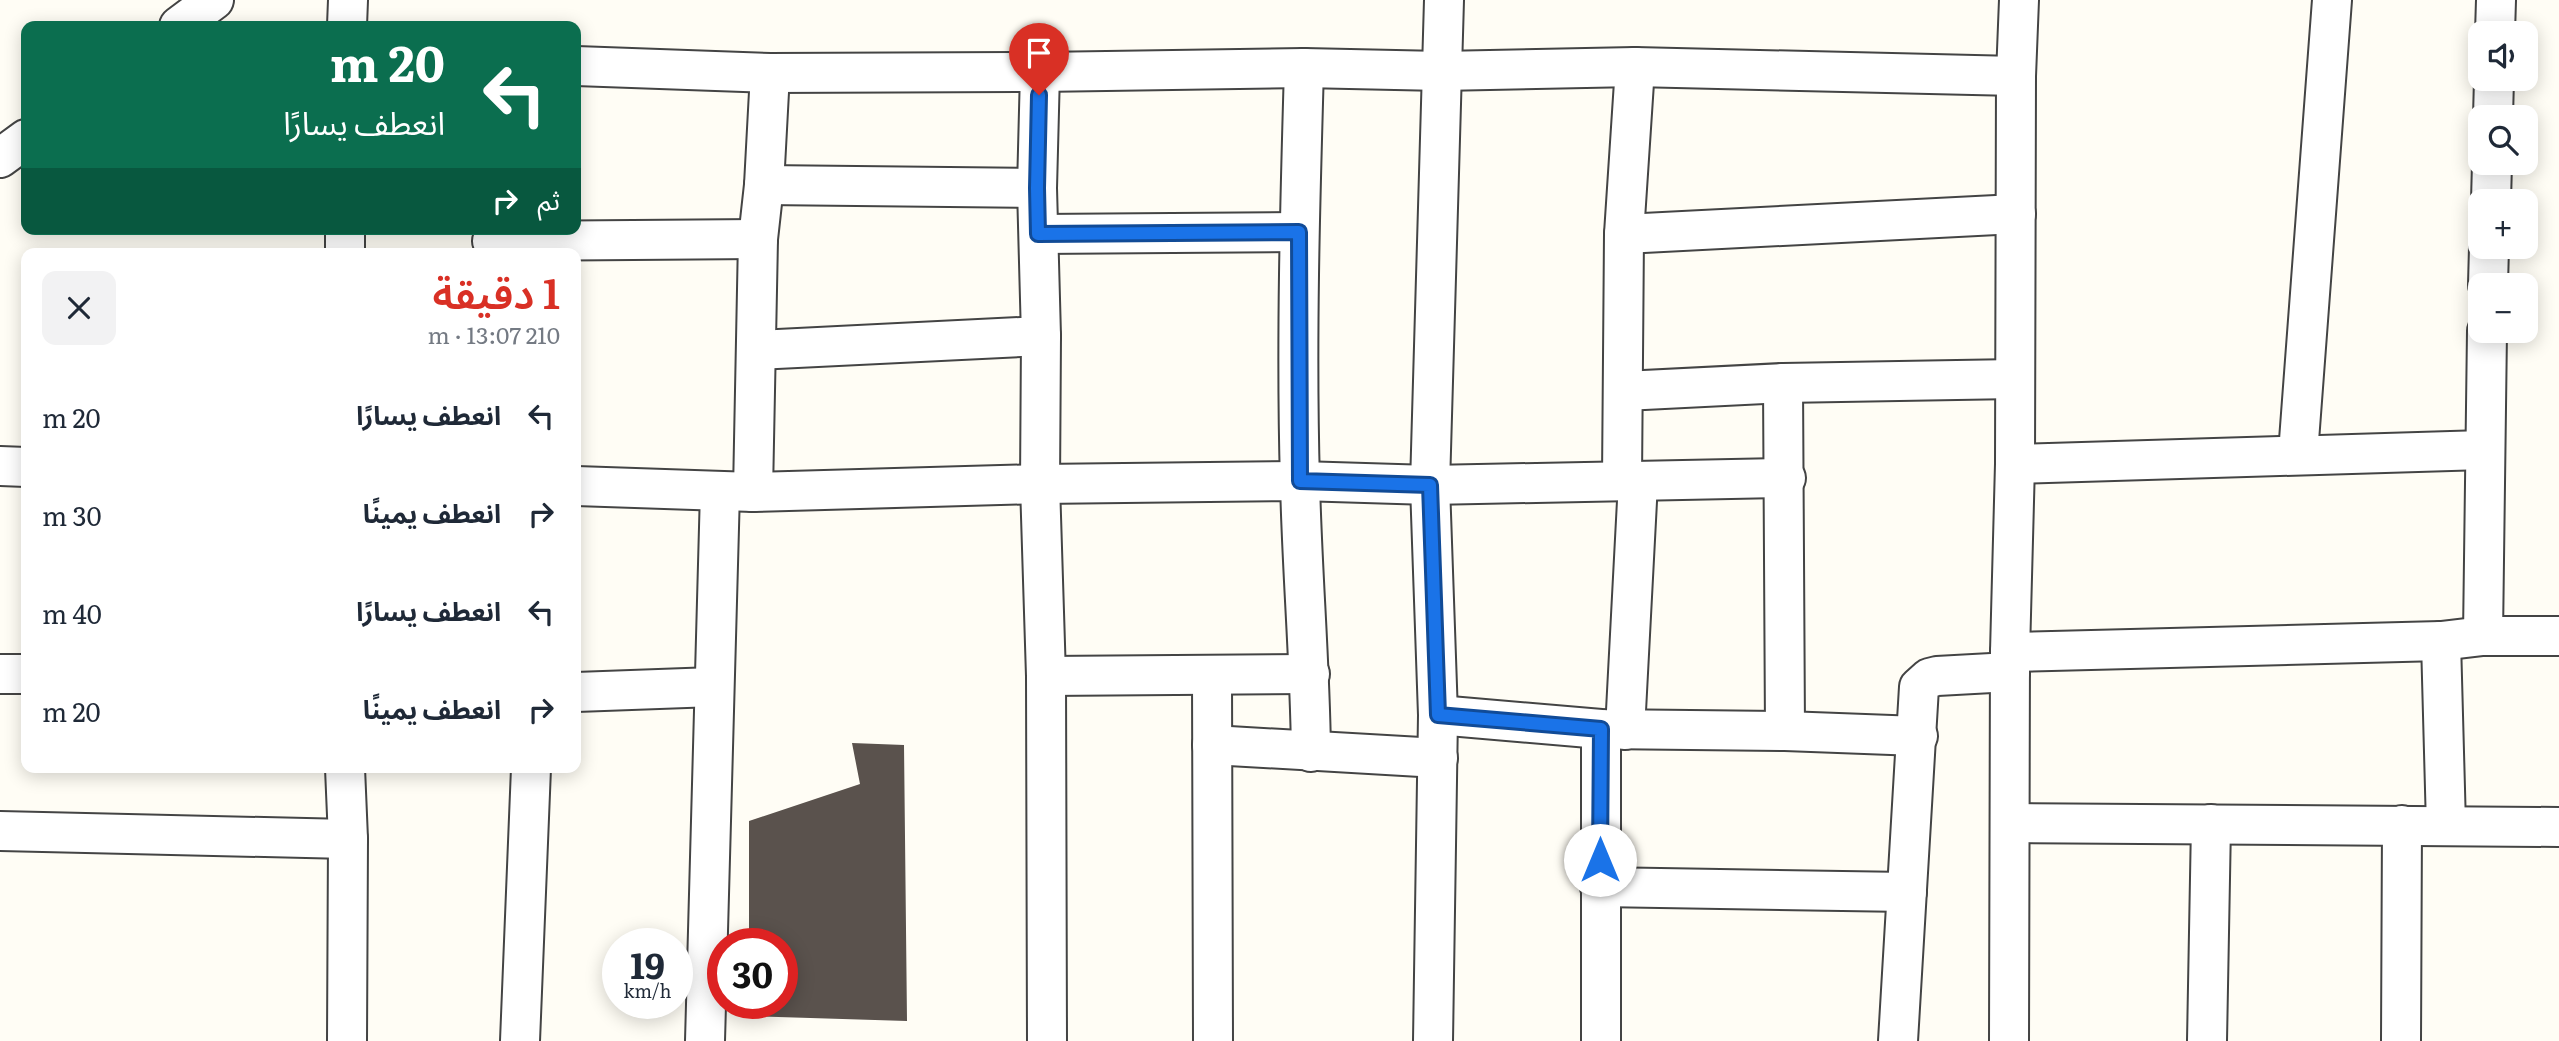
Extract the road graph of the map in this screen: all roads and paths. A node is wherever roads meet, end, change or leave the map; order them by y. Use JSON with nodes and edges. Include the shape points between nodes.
{"nodes":[{"id":1,"x":348,"y":0,"type":"edge"},
{"id":2,"x":1444,"y":0,"type":"edge"},
{"id":3,"x":2019,"y":0,"type":"edge"},
{"id":4,"x":2332,"y":0,"type":"edge"},
{"id":5,"x":2496,"y":0,"type":"edge"},
{"id":6,"x":347,"y":21,"type":"edge"},
{"id":7,"x":2495,"y":21,"type":"edge"},
{"id":8,"x":581,"y":66,"type":"edge"},
{"id":9,"x":1635,"y":67,"type":"junction"},
{"id":10,"x":1304,"y":68,"type":"junction"},
{"id":11,"x":1441,"y":71,"type":"junction"},
{"id":12,"x":1040,"y":72,"type":"junction"},
{"id":13,"x":770,"y":73,"type":"junction"},
{"id":14,"x":2016,"y":76,"type":"junction"},
{"id":15,"x":21,"y":143,"type":"edge"},
{"id":16,"x":0,"y":158,"type":"edge"},
{"id":17,"x":764,"y":185,"type":"junction"},
{"id":18,"x":1037,"y":188,"type":"junction"},
{"id":19,"x":2016,"y":214,"type":"junction"},
{"id":20,"x":1299,"y":232,"type":"junction"},
{"id":21,"x":1038,"y":234,"type":"junction"},
{"id":22,"x":1624,"y":234,"type":"junction"},
{"id":23,"x":758,"y":239,"type":"junction"},
{"id":24,"x":492,"y":241,"type":"edge"},
{"id":25,"x":1041,"y":336,"type":"junction"},
{"id":26,"x":2487,"y":343,"type":"edge"},
{"id":27,"x":756,"y":350,"type":"junction"},
{"id":28,"x":2015,"y":379,"type":"junction"},
{"id":29,"x":1783,"y":383,"type":"junction"},
{"id":30,"x":1624,"y":391,"type":"junction"},
{"id":31,"x":2484,"y":450,"type":"junction"},
{"id":32,"x":2298,"y":454,"type":"junction"},
{"id":33,"x":2015,"y":464,"type":"junction"},
{"id":34,"x":0,"y":466,"type":"edge"},
{"id":35,"x":21,"y":467,"type":"edge"},
{"id":36,"x":1786,"y":478,"type":"junction"},
{"id":37,"x":1300,"y":481,"type":"junction"},
{"id":38,"x":1630,"y":481,"type":"junction"},
{"id":39,"x":1040,"y":484,"type":"junction"},
{"id":40,"x":1430,"y":485,"type":"junction"},
{"id":41,"x":581,"y":486,"type":"edge"},
{"id":42,"x":737,"y":492,"type":"junction"},
{"id":43,"x":2483,"y":636,"type":"junction"},
{"id":44,"x":2559,"y":636,"type":"edge"},
{"id":45,"x":2441,"y":641,"type":"junction"},
{"id":46,"x":2010,"y":662,"type":"junction"},
{"id":47,"x":0,"y":674,"type":"edge"},
{"id":48,"x":21,"y":674,"type":"edge"},
{"id":49,"x":1310,"y":674,"type":"junction"},
{"id":50,"x":1212,"y":675,"type":"junction"},
{"id":51,"x":1046,"y":676,"type":"junction"},
{"id":52,"x":714,"y":687,"type":"junction"},
{"id":53,"x":581,"y":692,"type":"edge"},
{"id":54,"x":1438,"y":715,"type":"junction"},
{"id":55,"x":1613,"y":729,"type":"junction"},
{"id":56,"x":1785,"y":731,"type":"junction"},
{"id":57,"x":1918,"y":736,"type":"junction"},
{"id":58,"x":1212,"y":745,"type":"junction"},
{"id":59,"x":1311,"y":752,"type":"junction"},
{"id":60,"x":1438,"y":758,"type":"junction"},
{"id":61,"x":345,"y":773,"type":"edge"},
{"id":62,"x":531,"y":773,"type":"edge"},
{"id":63,"x":2011,"y":823,"type":"junction"},
{"id":64,"x":2211,"y":824,"type":"junction"},
{"id":65,"x":2402,"y":825,"type":"junction"},
{"id":66,"x":2446,"y":826,"type":"junction"},
{"id":67,"x":2559,"y":827,"type":"edge"},
{"id":68,"x":0,"y":831,"type":"edge"},
{"id":69,"x":348,"y":839,"type":"junction"},
{"id":70,"x":1600,"y":887,"type":"junction"},
{"id":71,"x":1907,"y":892,"type":"junction"},
{"id":72,"x":346,"y":1041,"type":"edge"},
{"id":73,"x":520,"y":1041,"type":"edge"},
{"id":74,"x":705,"y":1041,"type":"edge"},
{"id":75,"x":1047,"y":1041,"type":"edge"},
{"id":76,"x":1213,"y":1041,"type":"edge"},
{"id":77,"x":1433,"y":1041,"type":"edge"},
{"id":78,"x":1601,"y":1041,"type":"edge"},
{"id":79,"x":1898,"y":1041,"type":"edge"},
{"id":80,"x":2009,"y":1041,"type":"edge"},
{"id":81,"x":2207,"y":1041,"type":"edge"},
{"id":82,"x":2401,"y":1041,"type":"edge"}],
"edges":[{"from":1,"to":6,"type":"street"},
{"from":2,"to":11,"type":"street"},
{"from":3,"to":14,"type":"street"},
{"from":4,"to":32,"type":"street"},
{"from":5,"to":7,"type":"street"},
{"from":8,"to":13,"type":"street"},
{"from":9,"to":11,"type":"street"},
{"from":9,"to":14,"type":"street"},
{"from":9,"to":22,"type":"street"},
{"from":10,"to":11,"type":"street"},
{"from":10,"to":12,"type":"street"},
{"from":10,"to":20,"type":"street"},
{"from":11,"to":40,"type":"street"},
{"from":12,"to":13,"type":"street"},
{"from":12,"to":18,"type":"street"},
{"from":13,"to":17,"type":"street"},
{"from":14,"to":19,"type":"street"},
{"from":15,"to":16,"type":"street"},
{"from":17,"to":18,"type":"street"},
{"from":17,"to":23,"type":"street"},
{"from":18,"to":21,"type":"street"},
{"from":19,"to":22,"type":"street"},
{"from":19,"to":28,"type":"street"},
{"from":20,"to":21,"type":"street"},
{"from":20,"to":37,"type":"street"},
{"from":21,"to":25,"type":"street"},
{"from":22,"to":30,"type":"street"},
{"from":23,"to":24,"type":"street"},
{"from":23,"to":27,"type":"street"},
{"from":25,"to":27,"type":"street"},
{"from":25,"to":39,"type":"street"},
{"from":26,"to":31,"type":"street"},
{"from":27,"to":42,"type":"street"},
{"from":28,"to":29,"type":"street"},
{"from":28,"to":33,"type":"street"},
{"from":29,"to":30,"type":"street"},
{"from":29,"to":36,"type":"street"},
{"from":30,"to":38,"type":"street"},
{"from":31,"to":32,"type":"street"},
{"from":31,"to":43,"type":"street"},
{"from":32,"to":33,"type":"street"},
{"from":33,"to":46,"type":"street"},
{"from":34,"to":35,"type":"street"},
{"from":36,"to":38,"type":"street"},
{"from":36,"to":56,"type":"street"},
{"from":37,"to":39,"type":"street"},
{"from":37,"to":40,"type":"street"},
{"from":37,"to":49,"type":"street"},
{"from":38,"to":40,"type":"street"},
{"from":38,"to":55,"type":"street"},
{"from":39,"to":42,"type":"street"},
{"from":39,"to":51,"type":"street"},
{"from":40,"to":54,"type":"street"},
{"from":41,"to":42,"type":"street"},
{"from":42,"to":52,"type":"street"},
{"from":43,"to":44,"type":"street"},
{"from":43,"to":45,"type":"street"},
{"from":45,"to":46,"type":"street"},
{"from":45,"to":66,"type":"street"},
{"from":46,"to":57,"type":"street","via":[[1923,682],[1919,687]]},
{"from":46,"to":63,"type":"street"},
{"from":47,"to":48,"type":"street"},
{"from":49,"to":50,"type":"street"},
{"from":49,"to":59,"type":"street"},
{"from":50,"to":51,"type":"street"},
{"from":50,"to":58,"type":"street"},
{"from":51,"to":75,"type":"street"},
{"from":52,"to":53,"type":"street"},
{"from":52,"to":74,"type":"street"},
{"from":54,"to":55,"type":"street"},
{"from":54,"to":60,"type":"street"},
{"from":55,"to":56,"type":"street"},
{"from":55,"to":70,"type":"street"},
{"from":56,"to":57,"type":"street"},
{"from":57,"to":71,"type":"street"},
{"from":58,"to":59,"type":"street"},
{"from":58,"to":76,"type":"street"},
{"from":59,"to":60,"type":"street"},
{"from":60,"to":77,"type":"street"},
{"from":61,"to":69,"type":"street"},
{"from":62,"to":73,"type":"street"},
{"from":63,"to":64,"type":"street"},
{"from":63,"to":80,"type":"street"},
{"from":64,"to":65,"type":"street"},
{"from":64,"to":81,"type":"street"},
{"from":65,"to":66,"type":"street"},
{"from":65,"to":82,"type":"street"},
{"from":66,"to":67,"type":"street"},
{"from":68,"to":69,"type":"street"},
{"from":69,"to":72,"type":"street"},
{"from":70,"to":71,"type":"street"},
{"from":70,"to":78,"type":"street"},
{"from":71,"to":79,"type":"street"}]}
